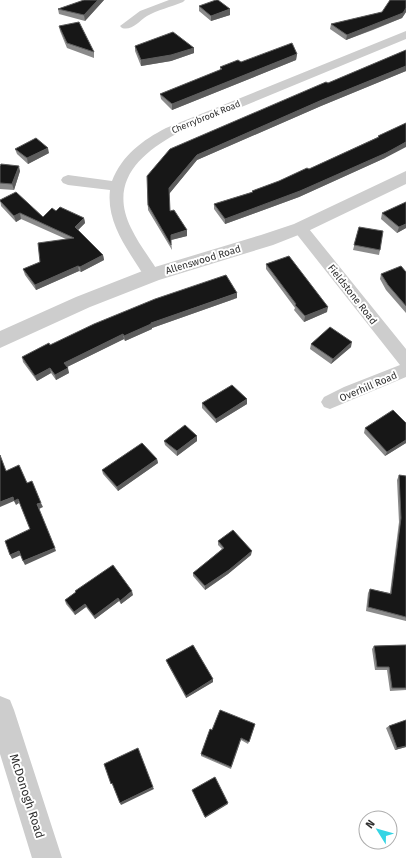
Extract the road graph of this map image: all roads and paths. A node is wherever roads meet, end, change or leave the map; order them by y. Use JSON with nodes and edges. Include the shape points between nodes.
{"nodes":[{"id":1,"x":179,"y":0,"type":"edge"},
{"id":2,"x":126,"y":26,"type":"dead end"},
{"id":3,"x":406,"y":35,"type":"edge"},
{"id":4,"x":406,"y":177,"type":"edge"},
{"id":5,"x":68,"y":180,"type":"dead end"},
{"id":6,"x":118,"y":186,"type":"junction"},
{"id":7,"x":300,"y":228,"type":"junction"},
{"id":8,"x":152,"y":276,"type":"junction"},
{"id":9,"x":0,"y":340,"type":"edge"},
{"id":10,"x":406,"y":361,"type":"edge"},
{"id":11,"x":406,"y":370,"type":"edge"},
{"id":12,"x":330,"y":402,"type":"dead end"},
{"id":13,"x":0,"y":710,"type":"edge"},
{"id":14,"x":47,"y":858,"type":"edge"}],
"edges":[{"from":1,"to":2,"type":"street","via":[[144,13]]},
{"from":3,"to":6,"type":"street","name":"Cherrybrook Road","via":[[159,137],[129,160]]},
{"from":4,"to":7,"type":"street","name":"Allenswood Road"},
{"from":5,"to":6,"type":"street"},
{"from":6,"to":8,"type":"street","name":"Cherrybrook Road","via":[[118,214]]},
{"from":7,"to":8,"type":"street","name":"Allenswood Road"},
{"from":7,"to":10,"type":"street","name":"Fieldstone Road"},
{"from":8,"to":9,"type":"street","name":"Allenswood Road","via":[[83,302]]},
{"from":11,"to":12,"type":"street","name":"Overhill Road"},
{"from":13,"to":14,"type":"street","name":"McDonogh Road"}]}
